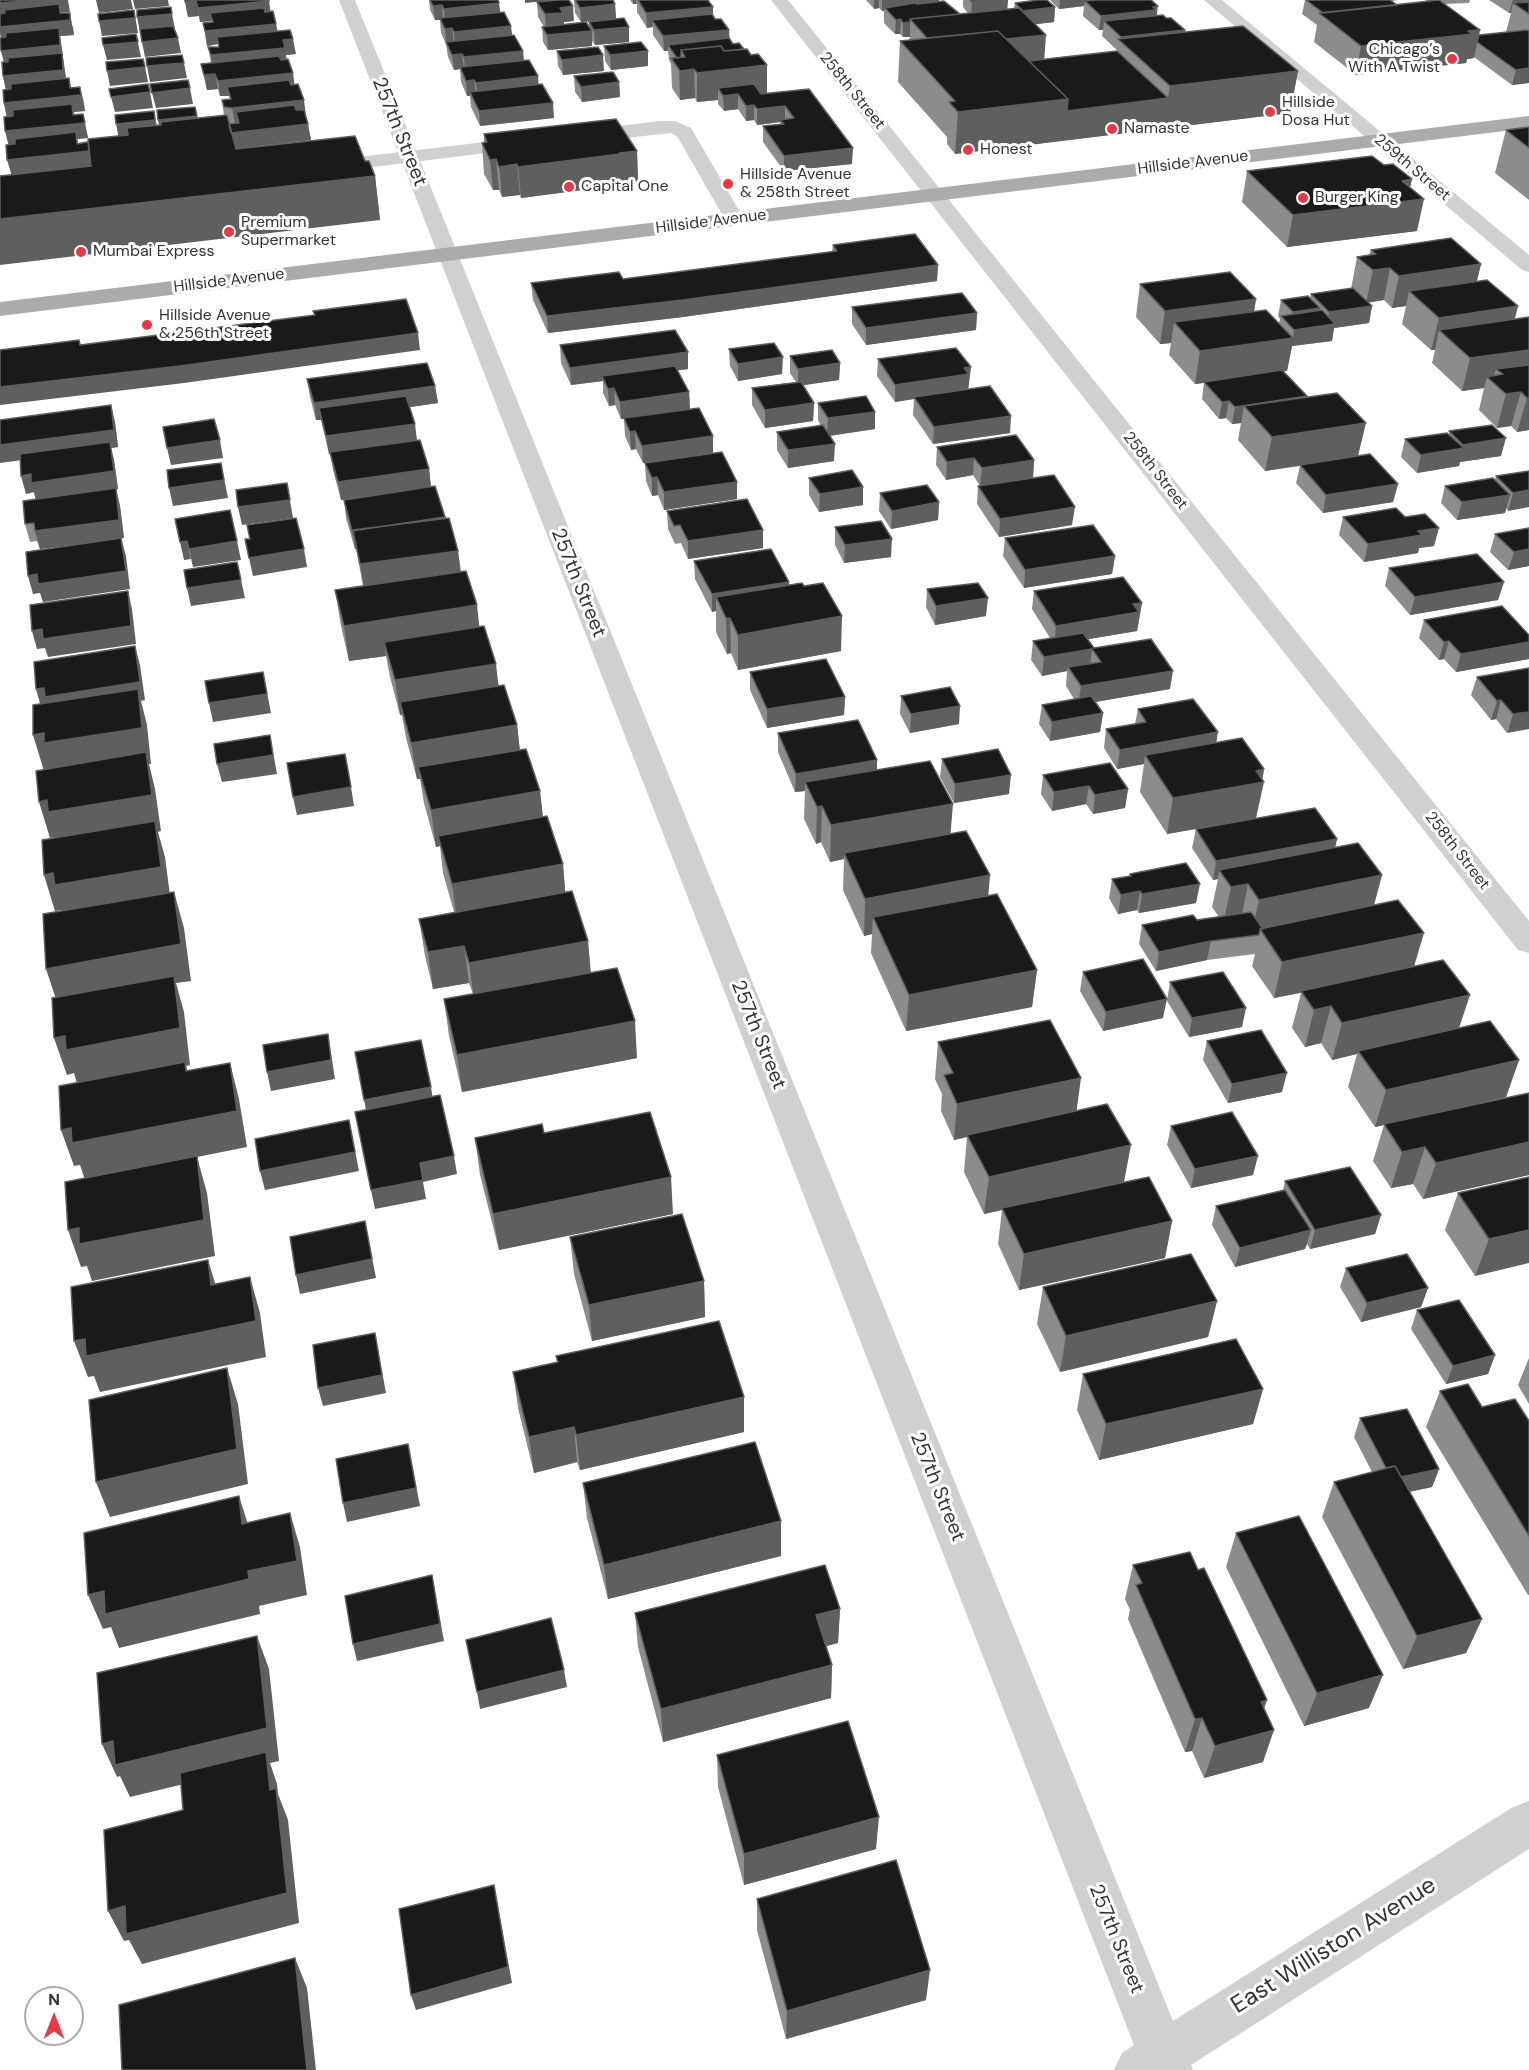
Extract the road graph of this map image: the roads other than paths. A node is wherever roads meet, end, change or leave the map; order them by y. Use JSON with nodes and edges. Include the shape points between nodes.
{"nodes":[{"id":1,"x":347,"y":0,"type":"edge"},
{"id":2,"x":779,"y":0,"type":"edge"},
{"id":3,"x":1212,"y":0,"type":"edge"},
{"id":4,"x":1529,"y":122,"type":"edge"},
{"id":5,"x":564,"y":139,"type":"edge"},
{"id":6,"x":1379,"y":140,"type":"junction"},
{"id":7,"x":540,"y":142,"type":"edge"},
{"id":8,"x":409,"y":158,"type":"junction"},
{"id":9,"x":309,"y":168,"type":"edge"},
{"id":10,"x":934,"y":194,"type":"junction"},
{"id":11,"x":734,"y":219,"type":"junction"},
{"id":12,"x":448,"y":254,"type":"junction"},
{"id":13,"x":1529,"y":266,"type":"edge"},
{"id":14,"x":0,"y":309,"type":"edge"},
{"id":15,"x":1529,"y":942,"type":"edge"},
{"id":16,"x":1529,"y":1823,"type":"edge"},
{"id":17,"x":1157,"y":2065,"type":"edge"}],
"edges":[{"from":1,"to":8,"type":"street","name":"257th Street"},
{"from":2,"to":10,"type":"street","name":"258th Street"},
{"from":3,"to":6,"type":"street","name":"259th Street"},
{"from":4,"to":6,"type":"main road","name":"Hillside Avenue"},
{"from":5,"to":11,"type":"street","via":[[675,128],[684,132]]},
{"from":6,"to":10,"type":"main road","name":"Hillside Avenue"},
{"from":6,"to":13,"type":"street","name":"259th Street"},
{"from":7,"to":8,"type":"street"},
{"from":8,"to":9,"type":"street"},
{"from":8,"to":12,"type":"street","name":"257th Street"},
{"from":10,"to":11,"type":"main road","name":"Hillside Avenue"},
{"from":10,"to":15,"type":"street","name":"258th Street"},
{"from":11,"to":12,"type":"main road","name":"Hillside Avenue"},
{"from":12,"to":14,"type":"main road","name":"Hillside Avenue"},
{"from":12,"to":17,"type":"street","name":"257th Street"},
{"from":16,"to":17,"type":"street","name":"East Williston Avenue"}]}
